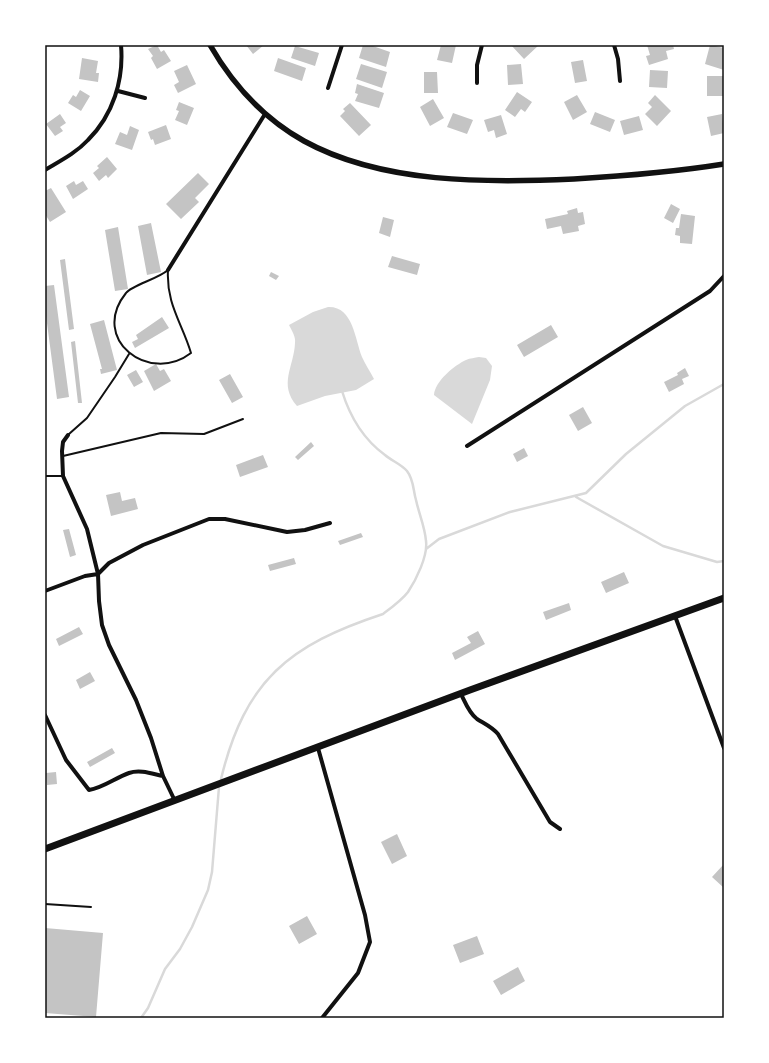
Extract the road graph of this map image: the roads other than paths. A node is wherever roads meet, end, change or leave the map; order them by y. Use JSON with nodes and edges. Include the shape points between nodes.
{"nodes":[{"id":1,"x":121,"y":45,"type":"edge"},
{"id":2,"x":210,"y":45,"type":"edge"},
{"id":3,"x":342,"y":45,"type":"edge"},
{"id":4,"x":482,"y":45,"type":"edge"},
{"id":5,"x":614,"y":45,"type":"edge"},
{"id":6,"x":620,"y":81,"type":"dead end"},
{"id":7,"x":477,"y":83,"type":"dead end"},
{"id":8,"x":328,"y":88,"type":"dead end"},
{"id":9,"x":118,"y":91,"type":"junction"},
{"id":10,"x":145,"y":98,"type":"dead end"},
{"id":11,"x":265,"y":114,"type":"junction"},
{"id":12,"x":724,"y":164,"type":"edge"},
{"id":13,"x":45,"y":170,"type":"edge"},
{"id":14,"x":168,"y":270,"type":"junction"},
{"id":15,"x":724,"y":276,"type":"edge"},
{"id":16,"x":129,"y":354,"type":"junction"},
{"id":17,"x":243,"y":419,"type":"dead end"},
{"id":18,"x":68,"y":435,"type":"joint"},
{"id":19,"x":466,"y":446,"type":"dead end"},
{"id":20,"x":62,"y":456,"type":"junction"},
{"id":21,"x":45,"y":476,"type":"edge"},
{"id":22,"x":63,"y":476,"type":"junction"},
{"id":23,"x":330,"y":523,"type":"dead end"},
{"id":24,"x":98,"y":574,"type":"junction"},
{"id":25,"x":45,"y":591,"type":"edge"},
{"id":26,"x":724,"y":598,"type":"edge"},
{"id":27,"x":675,"y":616,"type":"junction"},
{"id":28,"x":461,"y":694,"type":"junction"},
{"id":29,"x":45,"y":715,"type":"edge"},
{"id":30,"x":318,"y":748,"type":"junction"},
{"id":31,"x":724,"y":748,"type":"edge"},
{"id":32,"x":163,"y":776,"type":"junction"},
{"id":33,"x":175,"y":801,"type":"junction"},
{"id":34,"x":560,"y":829,"type":"dead end"},
{"id":35,"x":45,"y":849,"type":"edge"},
{"id":36,"x":45,"y":904,"type":"edge"},
{"id":37,"x":91,"y":907,"type":"dead end"},
{"id":38,"x":322,"y":1018,"type":"edge"}],
"edges":[{"from":1,"to":9,"type":"street","via":[[122,62]]},
{"from":2,"to":11,"type":"street","via":[[234,82]]},
{"from":3,"to":8,"type":"street"},
{"from":4,"to":7,"type":"street"},
{"from":5,"to":6,"type":"street"},
{"from":9,"to":10,"type":"street"},
{"from":9,"to":13,"type":"street","via":[[106,118],[88,141]]},
{"from":11,"to":12,"type":"street","via":[[306,141],[342,157],[407,173],[452,179],[524,180],[643,175]]},
{"from":11,"to":14,"type":"street"},
{"from":14,"to":16,"type":"lane","via":[[161,276],[126,292],[117,309],[113,323],[123,347]]},
{"from":14,"to":16,"type":"lane","via":[[170,300],[191,353],[186,357],[164,363],[143,362]]},
{"from":15,"to":19,"type":"street","via":[[710,291]]},
{"from":16,"to":18,"type":"lane","via":[[86,418]]},
{"from":17,"to":20,"type":"lane","via":[[204,434],[161,433]]},
{"from":18,"to":20,"type":"street","via":[[63,442]]},
{"from":20,"to":22,"type":"street"},
{"from":21,"to":22,"type":"lane"},
{"from":22,"to":24,"type":"street","via":[[87,529]]},
{"from":23,"to":24,"type":"street","via":[[287,532],[225,519],[209,519],[143,545],[109,562]]},
{"from":24,"to":25,"type":"street","via":[[85,576]]},
{"from":24,"to":32,"type":"street","via":[[99,601],[107,638],[136,700]]},
{"from":26,"to":27,"type":"main road"},
{"from":27,"to":28,"type":"main road"},
{"from":27,"to":31,"type":"street"},
{"from":28,"to":30,"type":"main road"},
{"from":28,"to":34,"type":"street","via":[[475,718],[493,728],[498,734],[550,822]]},
{"from":29,"to":32,"type":"street","via":[[66,760],[88,790],[96,789],[130,773]]},
{"from":30,"to":33,"type":"main road"},
{"from":30,"to":38,"type":"street","via":[[365,914],[370,942],[358,973]]},
{"from":32,"to":33,"type":"street"},
{"from":33,"to":35,"type":"main road"},
{"from":36,"to":37,"type":"lane"}]}
